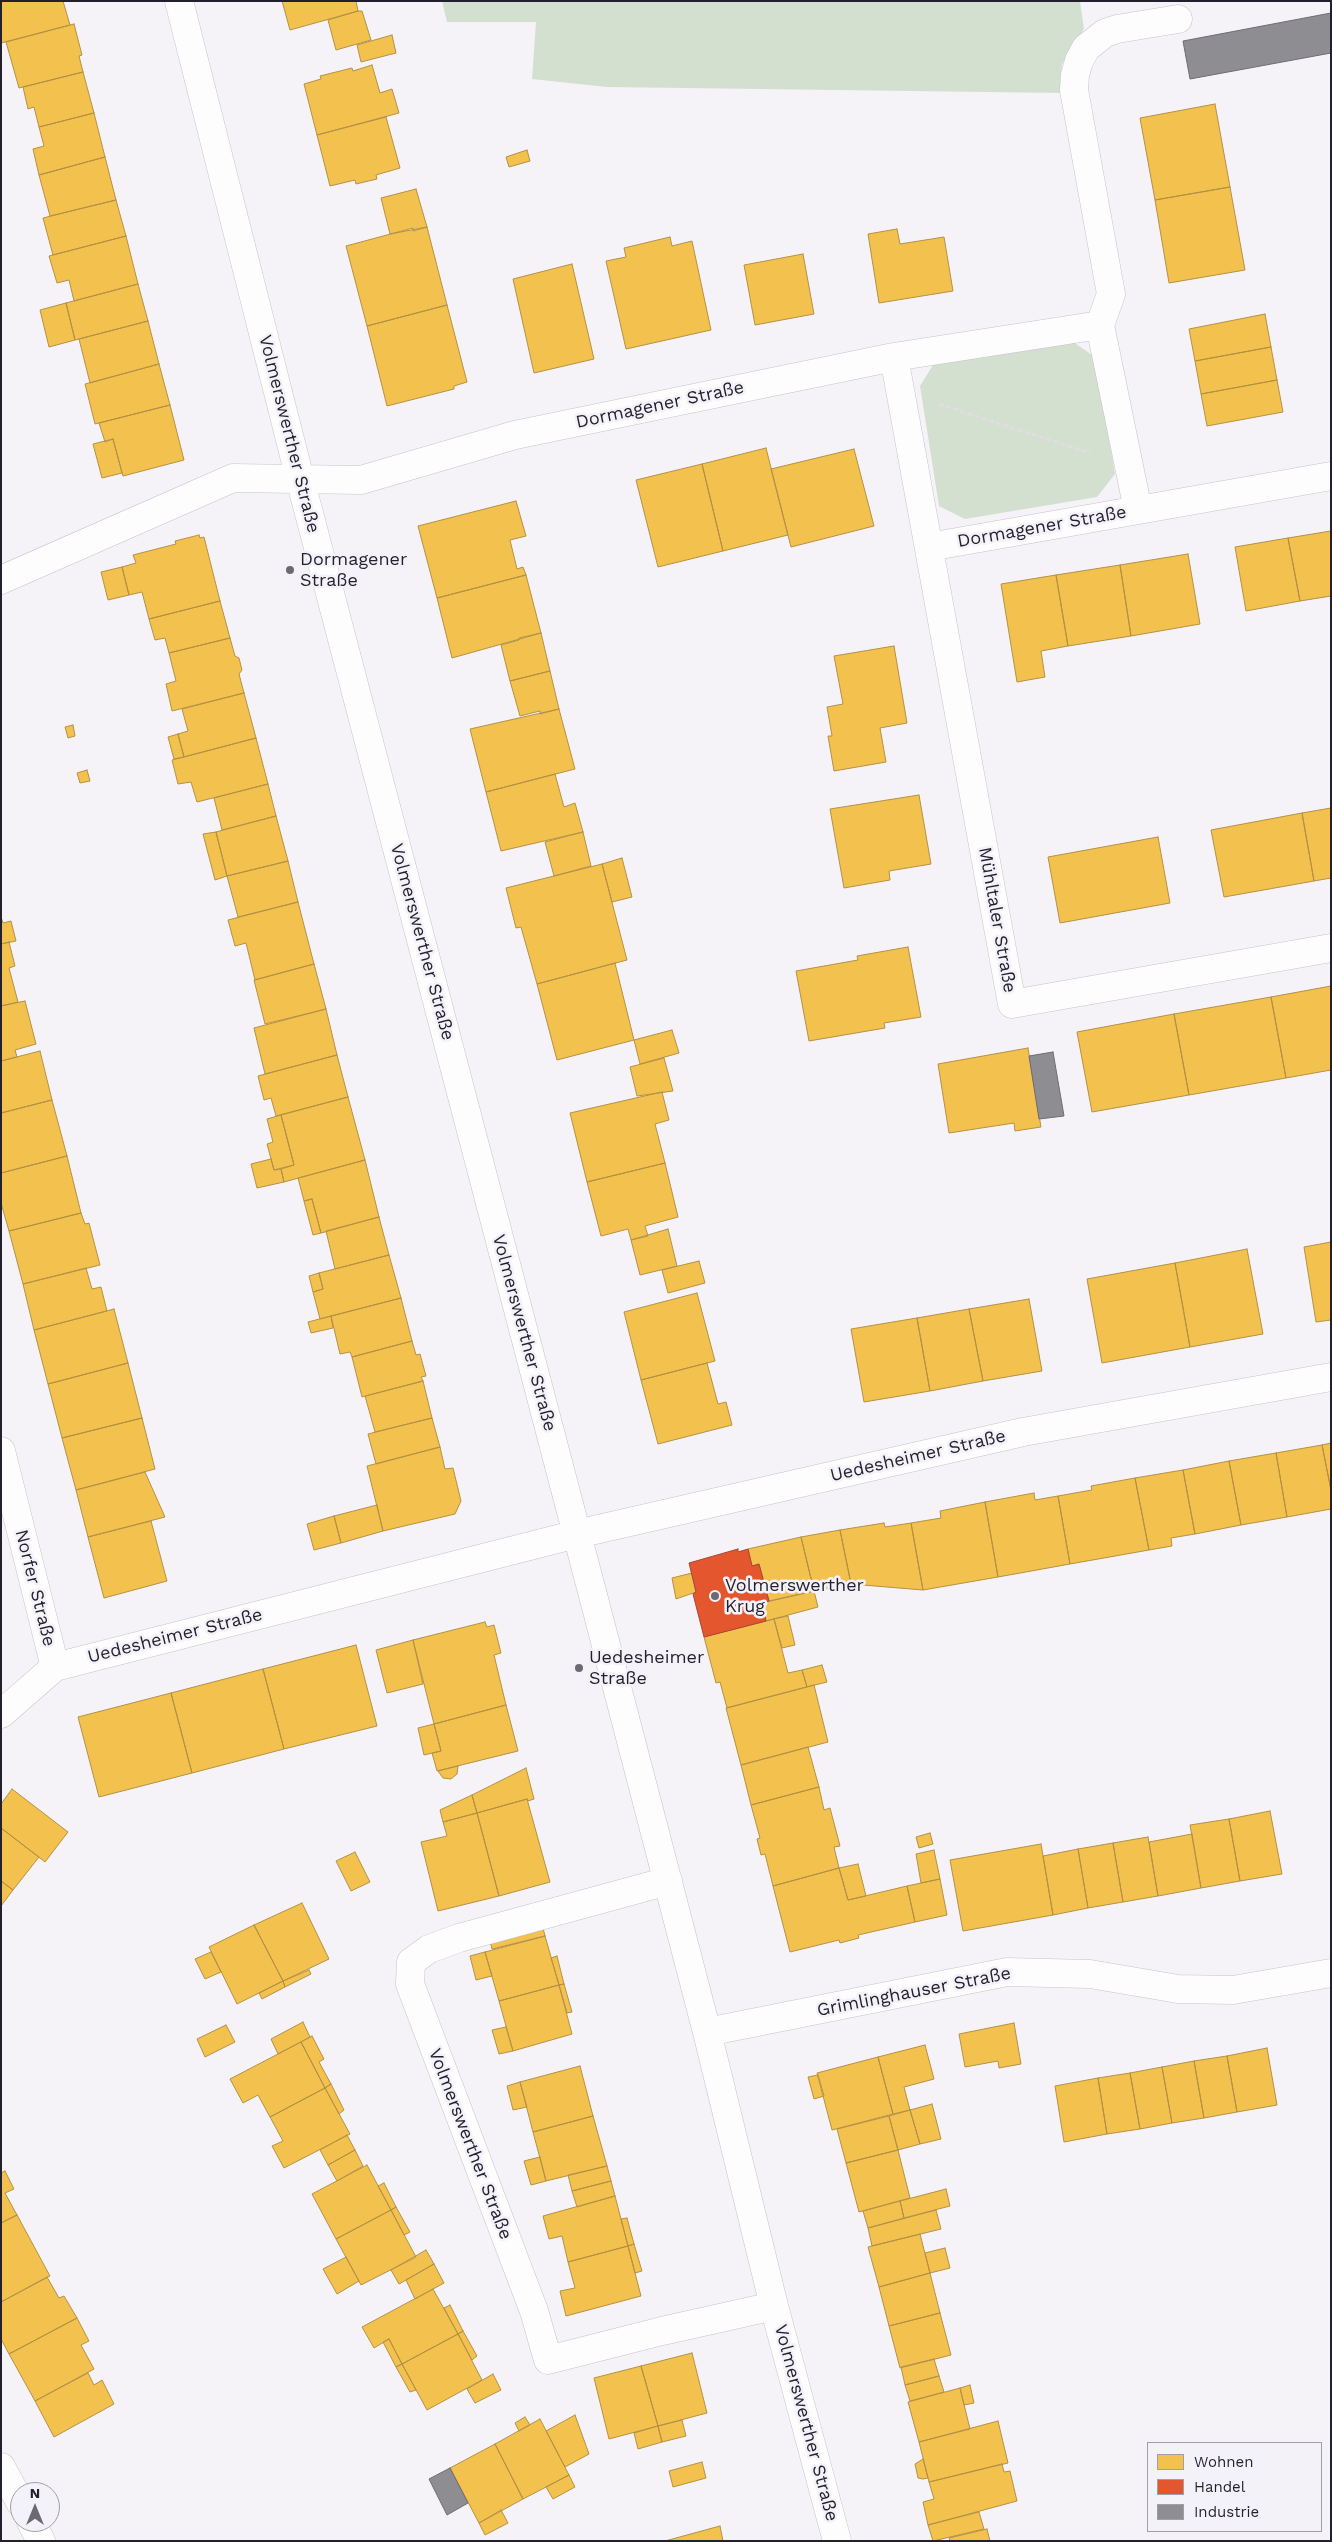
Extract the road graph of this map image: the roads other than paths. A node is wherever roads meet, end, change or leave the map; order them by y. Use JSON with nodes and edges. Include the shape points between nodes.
{"nodes":[{"id":1,"x":179,"y":1,"type":"edge"},
{"id":2,"x":1178,"y":19,"type":"dead end"},
{"id":3,"x":1100,"y":325,"type":"junction"},
{"id":4,"x":894,"y":358,"type":"junction"},
{"id":5,"x":1331,"y":476,"type":"edge"},
{"id":6,"x":300,"y":479,"type":"junction"},
{"id":7,"x":1138,"y":510,"type":"junction"},
{"id":8,"x":929,"y":547,"type":"junction"},
{"id":9,"x":1,"y":580,"type":"edge"},
{"id":10,"x":1331,"y":948,"type":"edge"},
{"id":11,"x":1331,"y":1377,"type":"edge"},
{"id":12,"x":1,"y":1451,"type":"edge"},
{"id":13,"x":577,"y":1534,"type":"junction"},
{"id":14,"x":55,"y":1666,"type":"junction"},
{"id":15,"x":1,"y":1714,"type":"edge"},
{"id":16,"x":668,"y":1881,"type":"junction"},
{"id":17,"x":1331,"y":1973,"type":"edge"},
{"id":18,"x":707,"y":2032,"type":"junction"},
{"id":19,"x":774,"y":2306,"type":"junction"},
{"id":20,"x":1,"y":2467,"type":"edge"},
{"id":21,"x":10,"y":2484,"type":"edge"},
{"id":22,"x":837,"y":2541,"type":"edge"}],
"edges":[{"from":1,"to":6,"type":"street","name":"Volmerswerther Straße"},
{"from":2,"to":3,"type":"street","via":[[1117,29],[1099,37],[1086,48],[1075,74],[1074,90],[1111,294]]},
{"from":3,"to":4,"type":"street","name":"Dormagener Straße"},
{"from":3,"to":7,"type":"street","name":"Dormagener Straße"},
{"from":4,"to":6,"type":"street","name":"Dormagener Straße","via":[[515,435],[361,480]]},
{"from":4,"to":8,"type":"street"},
{"from":5,"to":7,"type":"street","name":"Dormagener Straße"},
{"from":6,"to":9,"type":"street","name":"Dormagener Straße","via":[[233,478]]},
{"from":6,"to":13,"type":"street","name":"Volmerswerther Straße"},
{"from":7,"to":8,"type":"street","name":"Dormagener Straße"},
{"from":8,"to":10,"type":"street","name":"Mühltaler Straße","via":[[1012,1004]]},
{"from":11,"to":13,"type":"street","name":"Uedesheimer Straße","via":[[1023,1432]]},
{"from":12,"to":14,"type":"street","name":"Norfer Straße"},
{"from":13,"to":14,"type":"street","name":"Uedesheimer Straße"},
{"from":13,"to":16,"type":"street","name":"Volmerswerther Straße"},
{"from":14,"to":15,"type":"street","name":"Uedesheimer Straße"},
{"from":16,"to":18,"type":"street","name":"Volmerswerther Straße"},
{"from":16,"to":19,"type":"street","name":"Volmerswerther Straße","via":[[429,1949],[411,1962],[410,1984],[534,2311],[548,2360]]},
{"from":17,"to":18,"type":"street","name":"Grimlinghauser Straße","via":[[1233,1990],[1178,1989],[1090,1974],[1007,1972]]},
{"from":18,"to":19,"type":"street","name":"Volmerswerther Straße"},
{"from":19,"to":22,"type":"street","name":"Volmerswerther Straße"},
{"from":20,"to":21,"type":"street"}]}
